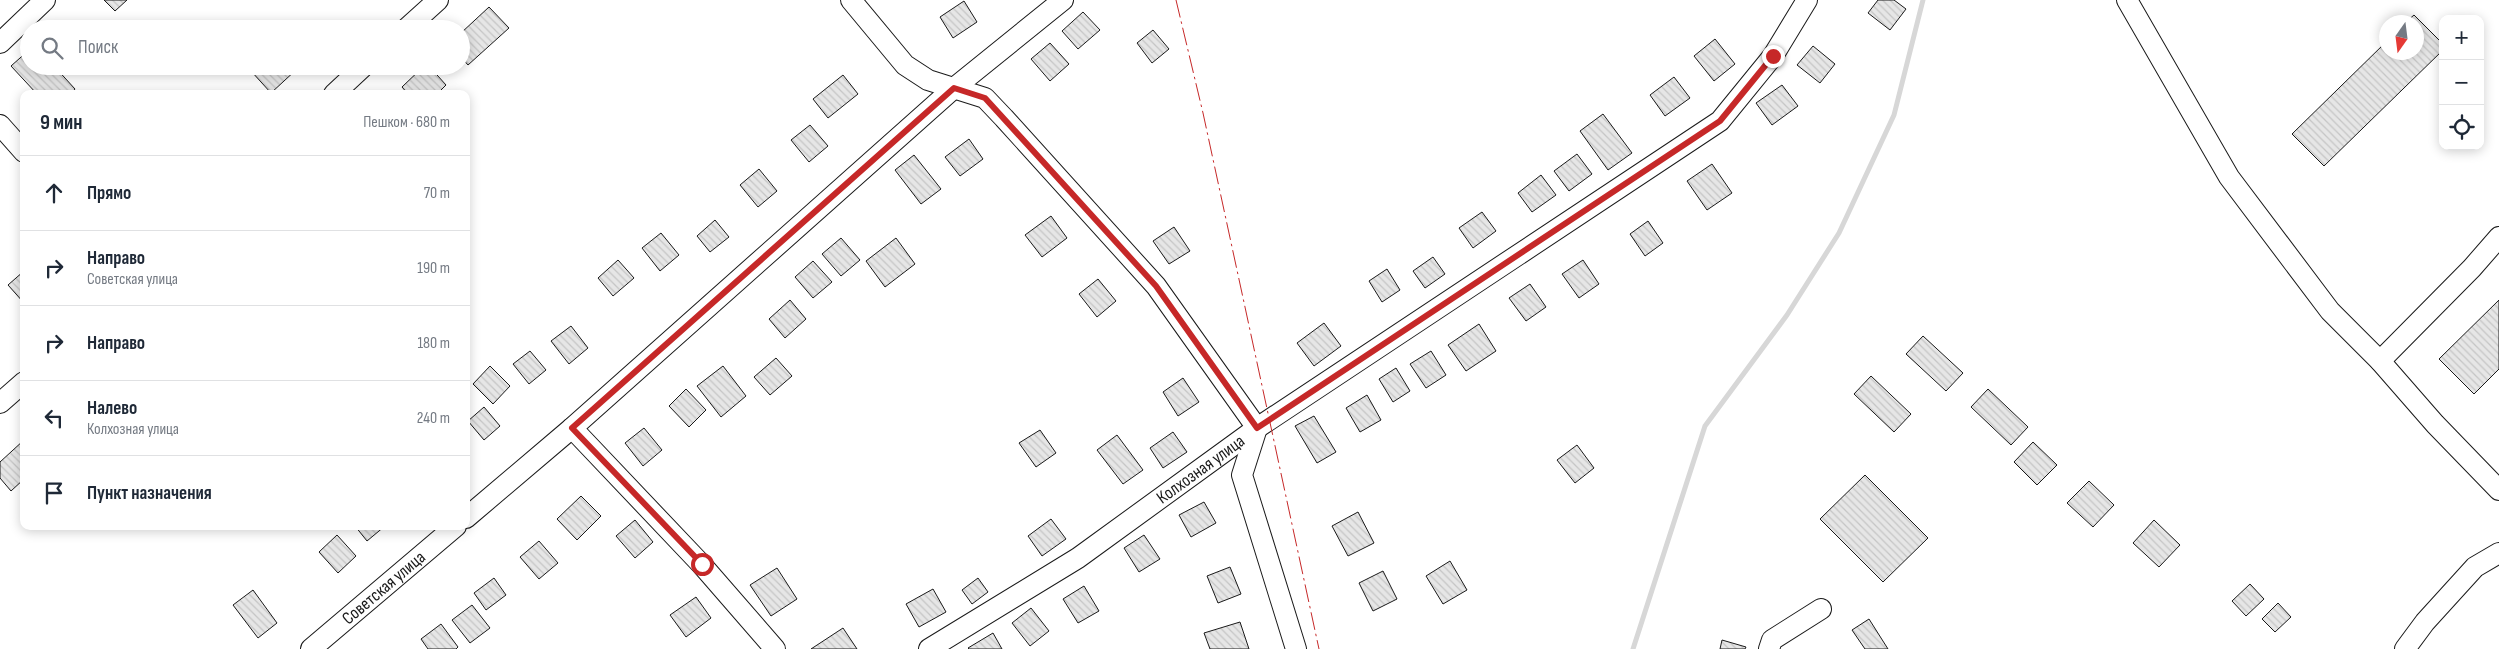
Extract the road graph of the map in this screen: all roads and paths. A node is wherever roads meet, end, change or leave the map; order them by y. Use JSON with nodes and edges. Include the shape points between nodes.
{"nodes":[{"id":1,"x":45,"y":0,"type":"edge"},
{"id":2,"x":438,"y":0,"type":"edge"},
{"id":3,"x":851,"y":0,"type":"edge"},
{"id":4,"x":1063,"y":0,"type":"edge"},
{"id":5,"x":1807,"y":0,"type":"edge"},
{"id":6,"x":2127,"y":0,"type":"edge"},
{"id":7,"x":25,"y":20,"type":"edge"},
{"id":8,"x":416,"y":20,"type":"edge"},
{"id":9,"x":20,"y":24,"type":"edge"},
{"id":10,"x":0,"y":44,"type":"edge"},
{"id":11,"x":354,"y":75,"type":"edge"},
{"id":12,"x":954,"y":88,"type":"junction"},
{"id":13,"x":338,"y":90,"type":"edge"},
{"id":14,"x":0,"y":125,"type":"edge"},
{"id":15,"x":20,"y":148,"type":"edge"},
{"id":16,"x":2499,"y":237,"type":"edge"},
{"id":17,"x":2380,"y":361,"type":"junction"},
{"id":18,"x":20,"y":386,"type":"edge"},
{"id":19,"x":0,"y":403,"type":"edge"},
{"id":20,"x":572,"y":428,"type":"junction"},
{"id":21,"x":1257,"y":428,"type":"junction"},
{"id":22,"x":2499,"y":490,"type":"edge"},
{"id":23,"x":470,"y":515,"type":"edge"},
{"id":24,"x":451,"y":530,"type":"edge"},
{"id":25,"x":2499,"y":553,"type":"edge"},
{"id":26,"x":1821,"y":609,"type":"dead end"},
{"id":27,"x":311,"y":649,"type":"edge"},
{"id":28,"x":775,"y":649,"type":"edge"},
{"id":29,"x":930,"y":649,"type":"edge"},
{"id":30,"x":1296,"y":649,"type":"edge"},
{"id":31,"x":1769,"y":649,"type":"edge"},
{"id":32,"x":2405,"y":649,"type":"edge"}],
"edges":[{"from":1,"to":7,"type":"street"},
{"from":2,"to":8,"type":"street"},
{"from":3,"to":12,"type":"street","via":[[905,65],[928,80]]},
{"from":4,"to":12,"type":"street"},
{"from":5,"to":21,"type":"street","name":"Колхозная улица","via":[[1773,56],[1720,121]]},
{"from":6,"to":17,"type":"street","via":[[2229,177],[2330,311]]},
{"from":9,"to":10,"type":"street"},
{"from":11,"to":13,"type":"street"},
{"from":12,"to":20,"type":"street"},
{"from":12,"to":21,"type":"street","via":[[985,98],[1149,279]]},
{"from":14,"to":15,"type":"street"},
{"from":16,"to":17,"type":"street"},
{"from":17,"to":22,"type":"street"},
{"from":18,"to":19,"type":"street"},
{"from":20,"to":23,"type":"street"},
{"from":20,"to":28,"type":"street","via":[[702,564]]},
{"from":21,"to":29,"type":"street","name":"Колхозная улица","via":[[1078,558]]},
{"from":21,"to":30,"type":"street","via":[[1242,475]]},
{"from":24,"to":27,"type":"street","name":"Советская улица"},
{"from":25,"to":32,"type":"street","via":[[2475,567]]},
{"from":26,"to":31,"type":"street","via":[[1772,640]]}]}
